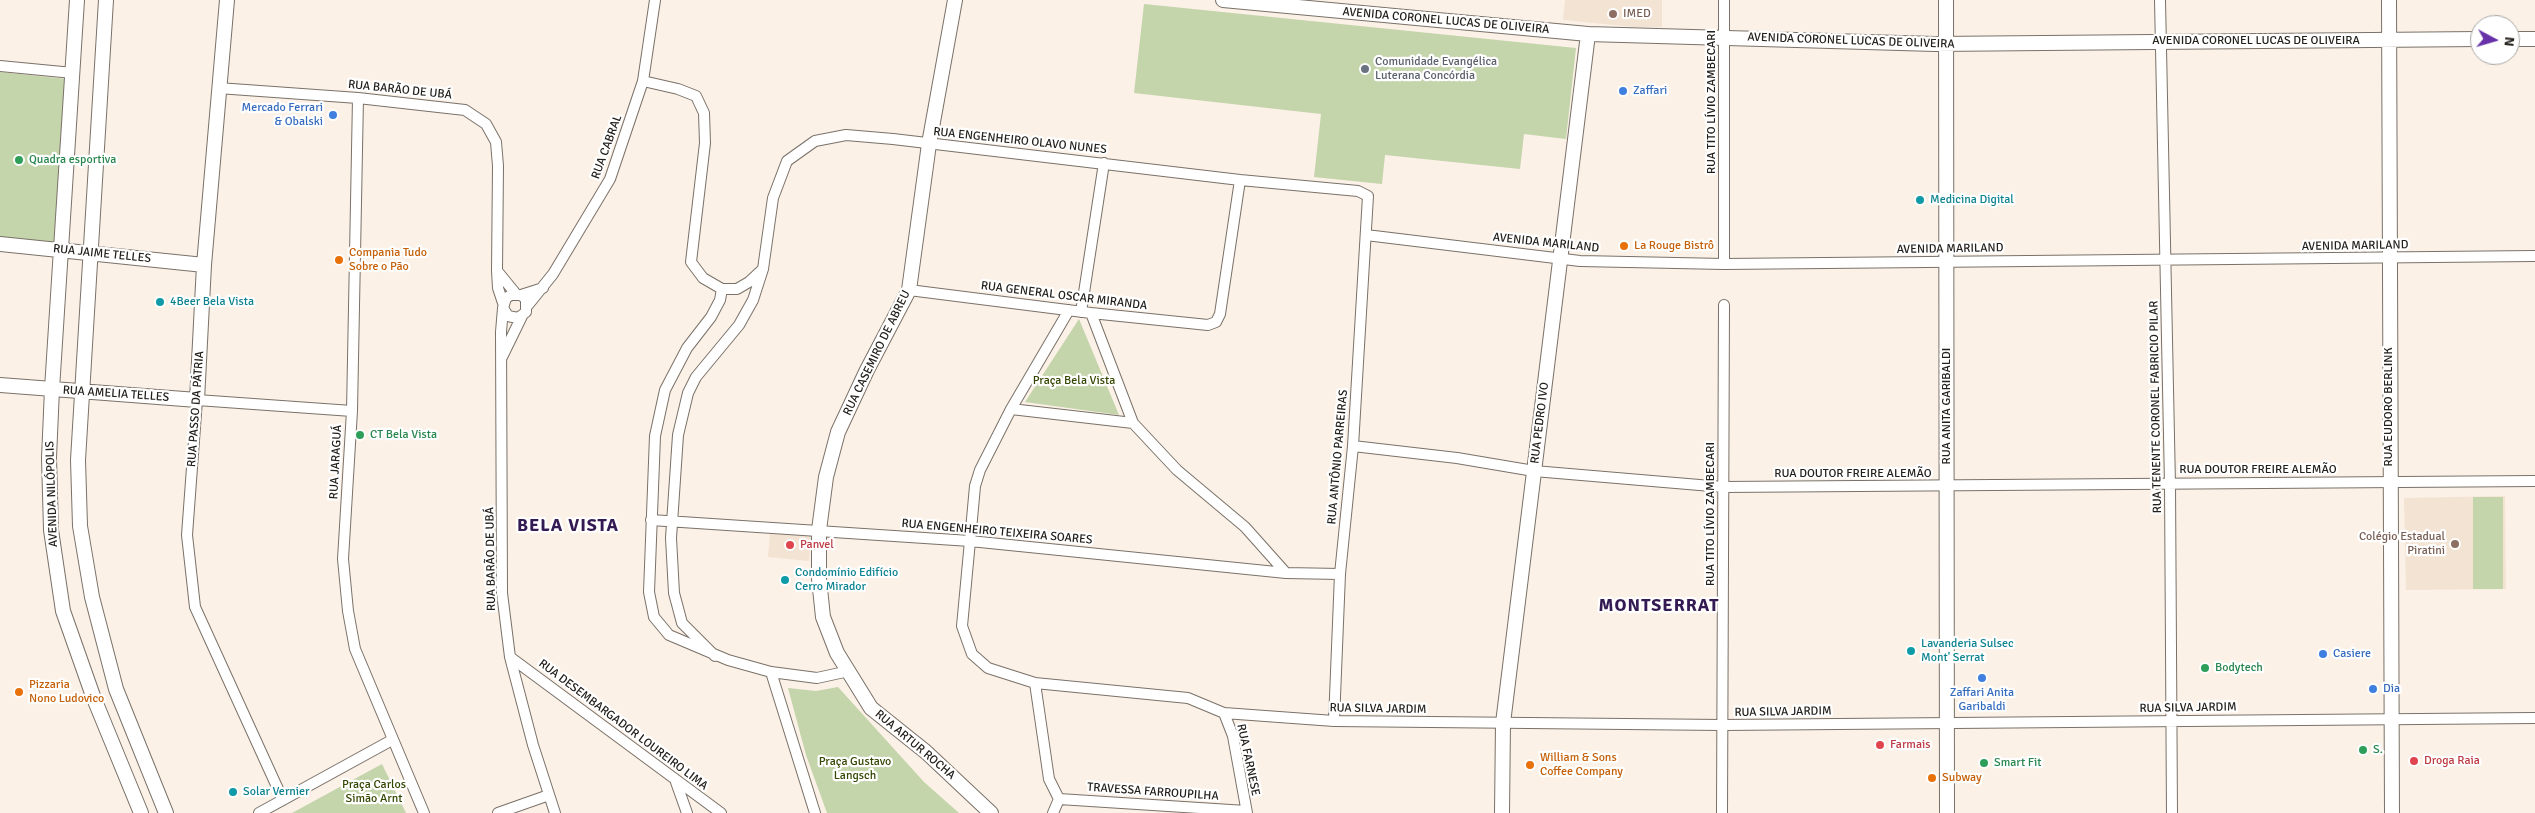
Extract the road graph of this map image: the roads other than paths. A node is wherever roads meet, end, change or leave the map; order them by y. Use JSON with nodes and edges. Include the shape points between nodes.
{"nodes":[{"id":1,"x":77,"y":0,"type":"edge"},
{"id":2,"x":106,"y":0,"type":"edge"},
{"id":3,"x":227,"y":0,"type":"edge"},
{"id":4,"x":655,"y":0,"type":"edge"},
{"id":5,"x":955,"y":0,"type":"edge"},
{"id":6,"x":1223,"y":0,"type":"edge"},
{"id":7,"x":1724,"y":0,"type":"edge"},
{"id":8,"x":1946,"y":0,"type":"edge"},
{"id":9,"x":2160,"y":0,"type":"edge"},
{"id":10,"x":2389,"y":0,"type":"edge"},
{"id":11,"x":1588,"y":34,"type":"junction"},
{"id":12,"x":1725,"y":37,"type":"junction"},
{"id":13,"x":2520,"y":39,"type":"edge"},
{"id":14,"x":2535,"y":39,"type":"edge"},
{"id":15,"x":2388,"y":40,"type":"junction"},
{"id":16,"x":2470,"y":40,"type":"edge"},
{"id":17,"x":2160,"y":42,"type":"junction"},
{"id":18,"x":1946,"y":44,"type":"junction"},
{"id":19,"x":0,"y":66,"type":"edge"},
{"id":20,"x":73,"y":73,"type":"junction"},
{"id":21,"x":643,"y":81,"type":"junction"},
{"id":22,"x":218,"y":88,"type":"junction"},
{"id":23,"x":358,"y":98,"type":"junction"},
{"id":24,"x":930,"y":144,"type":"junction"},
{"id":25,"x":1104,"y":163,"type":"junction"},
{"id":26,"x":1240,"y":180,"type":"junction"},
{"id":27,"x":1368,"y":196,"type":"joint"},
{"id":28,"x":1366,"y":235,"type":"junction"},
{"id":29,"x":0,"y":244,"type":"edge"},
{"id":30,"x":62,"y":250,"type":"junction"},
{"id":31,"x":90,"y":252,"type":"junction"},
{"id":32,"x":2535,"y":256,"type":"edge"},
{"id":33,"x":2388,"y":258,"type":"junction"},
{"id":34,"x":1560,"y":259,"type":"junction"},
{"id":35,"x":2166,"y":260,"type":"junction"},
{"id":36,"x":1947,"y":262,"type":"junction"},
{"id":37,"x":1724,"y":264,"type":"junction"},
{"id":38,"x":204,"y":265,"type":"junction"},
{"id":39,"x":763,"y":269,"type":"junction"},
{"id":40,"x":497,"y":271,"type":"junction"},
{"id":41,"x":544,"y":288,"type":"junction"},
{"id":42,"x":722,"y":288,"type":"junction"},
{"id":43,"x":909,"y":290,"type":"junction"},
{"id":44,"x":519,"y":294,"type":"junction"},
{"id":45,"x":528,"y":305,"type":"junction"},
{"id":46,"x":1724,"y":305,"type":"dead end"},
{"id":47,"x":503,"y":306,"type":"junction"},
{"id":48,"x":1069,"y":310,"type":"junction"},
{"id":49,"x":1086,"y":312,"type":"junction"},
{"id":50,"x":522,"y":316,"type":"junction"},
{"id":51,"x":502,"y":358,"type":"junction"},
{"id":52,"x":0,"y":384,"type":"edge"},
{"id":53,"x":52,"y":389,"type":"junction"},
{"id":54,"x":82,"y":392,"type":"junction"},
{"id":55,"x":196,"y":400,"type":"junction"},
{"id":56,"x":1011,"y":408,"type":"junction"},
{"id":57,"x":352,"y":411,"type":"junction"},
{"id":58,"x":1133,"y":423,"type":"junction"},
{"id":59,"x":1353,"y":446,"type":"junction"},
{"id":60,"x":1534,"y":471,"type":"junction"},
{"id":61,"x":2535,"y":481,"type":"edge"},
{"id":62,"x":2390,"y":482,"type":"junction"},
{"id":63,"x":2170,"y":484,"type":"junction"},
{"id":64,"x":1947,"y":485,"type":"junction"},
{"id":65,"x":1724,"y":487,"type":"junction"},
{"id":66,"x":651,"y":520,"type":"junction"},
{"id":67,"x":673,"y":521,"type":"junction"},
{"id":68,"x":819,"y":530,"type":"junction"},
{"id":69,"x":970,"y":541,"type":"junction"},
{"id":70,"x":1286,"y":573,"type":"junction"},
{"id":71,"x":1340,"y":574,"type":"junction"},
{"id":72,"x":715,"y":656,"type":"junction"},
{"id":73,"x":510,"y":657,"type":"junction"},
{"id":74,"x":849,"y":671,"type":"junction"},
{"id":75,"x":771,"y":672,"type":"junction"},
{"id":76,"x":1035,"y":683,"type":"junction"},
{"id":77,"x":1224,"y":713,"type":"junction"},
{"id":78,"x":2535,"y":718,"type":"edge"},
{"id":79,"x":2391,"y":719,"type":"junction"},
{"id":80,"x":1334,"y":721,"type":"junction"},
{"id":81,"x":2172,"y":721,"type":"junction"},
{"id":82,"x":1503,"y":723,"type":"junction"},
{"id":83,"x":1947,"y":723,"type":"junction"},
{"id":84,"x":1722,"y":725,"type":"junction"},
{"id":85,"x":392,"y":740,"type":"junction"},
{"id":86,"x":676,"y":782,"type":"junction"},
{"id":87,"x":550,"y":795,"type":"junction"},
{"id":88,"x":1059,"y":799,"type":"junction"},
{"id":89,"x":283,"y":800,"type":"junction"},
{"id":90,"x":1247,"y":812,"type":"edge"},
{"id":91,"x":142,"y":813,"type":"edge"},
{"id":92,"x":166,"y":813,"type":"edge"},
{"id":93,"x":259,"y":813,"type":"edge"},
{"id":94,"x":424,"y":813,"type":"edge"},
{"id":95,"x":498,"y":813,"type":"edge"},
{"id":96,"x":555,"y":813,"type":"edge"},
{"id":97,"x":687,"y":813,"type":"edge"},
{"id":98,"x":721,"y":813,"type":"edge"},
{"id":99,"x":815,"y":813,"type":"edge"},
{"id":100,"x":991,"y":813,"type":"edge"},
{"id":101,"x":1053,"y":813,"type":"edge"},
{"id":102,"x":1502,"y":813,"type":"edge"},
{"id":103,"x":1722,"y":813,"type":"edge"},
{"id":104,"x":1947,"y":813,"type":"edge"},
{"id":105,"x":2172,"y":813,"type":"edge"},
{"id":106,"x":2392,"y":813,"type":"edge"}],
"edges":[{"from":1,"to":20,"type":"street","name":"AVENIDA NILÓPOLIS"},
{"from":2,"to":31,"type":"street"},
{"from":3,"to":22,"type":"street","name":"RUA PASSO DA PÁTRIA"},
{"from":4,"to":21,"type":"street","name":"RUA CABRAL"},
{"from":5,"to":24,"type":"street","name":"RUA CASEMIRO DE ABREU"},
{"from":6,"to":11,"type":"street","name":"AVENIDA CORONEL LUCAS DE OLIVEIRA"},
{"from":7,"to":12,"type":"street","name":"RUA TITO LÍVIO ZAMBECARI"},
{"from":8,"to":18,"type":"street","name":"RUA ANITA GARIBALDI"},
{"from":9,"to":17,"type":"street","name":"RUA TENENTE CORONEL FABRICIO PILAR"},
{"from":10,"to":15,"type":"street","name":"RUA EUDORO BERLINK"},
{"from":11,"to":12,"type":"street","name":"AVENIDA CORONEL LUCAS DE OLIVEIRA"},
{"from":11,"to":34,"type":"street","name":"RUA PEDRO IVO"},
{"from":12,"to":18,"type":"street","name":"AVENIDA CORONEL LUCAS DE OLIVEIRA"},
{"from":12,"to":37,"type":"street","name":"RUA TITO LÍVIO ZAMBECARI"},
{"from":13,"to":14,"type":"street"},
{"from":15,"to":16,"type":"street","name":"AVENIDA CORONEL LUCAS DE OLIVEIRA"},
{"from":15,"to":17,"type":"street","name":"AVENIDA CORONEL LUCAS DE OLIVEIRA"},
{"from":15,"to":33,"type":"street","name":"RUA EUDORO BERLINK"},
{"from":17,"to":18,"type":"street","name":"AVENIDA CORONEL LUCAS DE OLIVEIRA"},
{"from":17,"to":35,"type":"street","name":"RUA TENENTE CORONEL FABRICIO PILAR"},
{"from":18,"to":36,"type":"street","name":"RUA ANITA GARIBALDI"},
{"from":19,"to":20,"type":"street"},
{"from":20,"to":30,"type":"street","name":"AVENIDA NILÓPOLIS"},
{"from":21,"to":41,"type":"street","name":"RUA CABRAL","via":[[610,179]]},
{"from":21,"to":42,"type":"street","via":[[696,96],[704,113],[705,143],[691,262],[704,278]]},
{"from":22,"to":23,"type":"street","name":"RUA BARÃO DE UBÁ"},
{"from":22,"to":38,"type":"street","name":"RUA PASSO DA PÁTRIA"},
{"from":23,"to":40,"type":"street","name":"RUA BARÃO DE UBÁ","via":[[465,110],[486,124],[496,142],[498,166]]},
{"from":23,"to":57,"type":"street","name":"RUA JARAGUÁ"},
{"from":24,"to":25,"type":"street","name":"RUA ENGENHEIRO OLAVO NUNES"},
{"from":24,"to":39,"type":"street","name":"RUA ENGENHEIRO OLAVO NUNES","via":[[846,135],[815,141],[787,161],[773,198]]},
{"from":24,"to":43,"type":"street","name":"RUA CASEMIRO DE ABREU"},
{"from":25,"to":26,"type":"street","name":"RUA ENGENHEIRO OLAVO NUNES"},
{"from":25,"to":49,"type":"street"},
{"from":26,"to":27,"type":"street","name":"RUA ENGENHEIRO OLAVO NUNES","via":[[1358,191]]},
{"from":26,"to":49,"type":"street","name":"RUA GENERAL OSCAR MIRANDA","via":[[1220,314],[1216,322],[1208,325]]},
{"from":27,"to":28,"type":"street","name":"RUA ANTÔNIO PARREIRAS"},
{"from":28,"to":34,"type":"street","name":"AVENIDA MARILAND"},
{"from":28,"to":59,"type":"street","name":"RUA ANTÔNIO PARREIRAS"},
{"from":29,"to":30,"type":"street","name":"RUA JAIME TELLES"},
{"from":30,"to":31,"type":"street","name":"RUA JAIME TELLES"},
{"from":30,"to":53,"type":"street","name":"AVENIDA NILÓPOLIS"},
{"from":31,"to":38,"type":"street","name":"RUA JAIME TELLES"},
{"from":31,"to":54,"type":"street"},
{"from":32,"to":33,"type":"street","name":"AVENIDA MARILAND"},
{"from":33,"to":35,"type":"street","name":"AVENIDA MARILAND"},
{"from":33,"to":62,"type":"street","name":"RUA EUDORO BERLINK"},
{"from":34,"to":37,"type":"street","name":"AVENIDA MARILAND"},
{"from":34,"to":60,"type":"street","name":"RUA PEDRO IVO"},
{"from":35,"to":36,"type":"street","name":"AVENIDA MARILAND"},
{"from":35,"to":63,"type":"street","name":"RUA TENENTE CORONEL FABRICIO PILAR"},
{"from":36,"to":37,"type":"street","name":"AVENIDA MARILAND"},
{"from":36,"to":64,"type":"street","name":"RUA ANITA GARIBALDI"},
{"from":38,"to":55,"type":"street","name":"RUA PASSO DA PÁTRIA"},
{"from":39,"to":42,"type":"street","via":[[737,289]]},
{"from":39,"to":67,"type":"street","name":"RUA ENGENHEIRO OLAVO NUNES","via":[[753,300],[739,325],[696,377],[688,393],[678,435]]},
{"from":40,"to":44,"type":"street"},
{"from":40,"to":47,"type":"street","name":"RUA BARÃO DE UBÁ"},
{"from":41,"to":44,"type":"street"},
{"from":41,"to":45,"type":"street","name":"RUA CABRAL"},
{"from":42,"to":66,"type":"street","via":[[720,300],[687,348],[665,390],[655,436]]},
{"from":43,"to":48,"type":"street","name":"RUA GENERAL OSCAR MIRANDA"},
{"from":43,"to":68,"type":"street","name":"RUA CASEMIRO DE ABREU","via":[[838,432],[826,477]]},
{"from":44,"to":45,"type":"street"},
{"from":44,"to":47,"type":"street","via":[[511,295]]},
{"from":45,"to":50,"type":"street"},
{"from":46,"to":65,"type":"street","name":"RUA TITO LÍVIO ZAMBECARI"},
{"from":47,"to":50,"type":"street","via":[[513,318]]},
{"from":47,"to":51,"type":"street","name":"RUA BARÃO DE UBÁ"},
{"from":48,"to":49,"type":"street","name":"RUA GENERAL OSCAR MIRANDA"},
{"from":48,"to":56,"type":"street","name":"RUA SILVA JARDIM"},
{"from":49,"to":58,"type":"street"},
{"from":50,"to":51,"type":"street","name":"RUA BARÃO DE UBÁ"},
{"from":51,"to":73,"type":"street","name":"RUA BARÃO DE UBÁ","via":[[502,593]]},
{"from":52,"to":53,"type":"street","name":"RUA AMELIA TELLES"},
{"from":53,"to":54,"type":"street","name":"RUA AMELIA TELLES"},
{"from":53,"to":91,"type":"street","name":"AVENIDA NILÓPOLIS","via":[[49,458],[51,530],[63,610],[93,696]]},
{"from":54,"to":55,"type":"street","name":"RUA AMELIA TELLES"},
{"from":54,"to":92,"type":"street","via":[[78,460],[80,526],[92,598],[116,689]]},
{"from":55,"to":57,"type":"street","name":"RUA AMELIA TELLES"},
{"from":55,"to":89,"type":"street","name":"RUA PASSO DA PÁTRIA","via":[[187,535],[195,606]]},
{"from":56,"to":58,"type":"street"},
{"from":56,"to":69,"type":"street","name":"RUA SILVA JARDIM","via":[[975,486]]},
{"from":57,"to":85,"type":"street","name":"RUA JARAGUÁ","via":[[343,559],[348,610],[355,649]]},
{"from":58,"to":70,"type":"street","via":[[1177,470],[1245,527]]},
{"from":59,"to":60,"type":"street","name":"RUA DOUTOR FREIRE ALEMÃO"},
{"from":59,"to":71,"type":"street","name":"RUA ANTÔNIO PARREIRAS"},
{"from":60,"to":65,"type":"street","name":"RUA DOUTOR FREIRE ALEMÃO"},
{"from":60,"to":82,"type":"street","name":"RUA PEDRO IVO"},
{"from":61,"to":62,"type":"street","name":"RUA DOUTOR FREIRE ALEMÃO"},
{"from":62,"to":63,"type":"street","name":"RUA DOUTOR FREIRE ALEMÃO"},
{"from":62,"to":79,"type":"street","name":"RUA EUDORO BERLINK"},
{"from":63,"to":64,"type":"street","name":"RUA DOUTOR FREIRE ALEMÃO"},
{"from":63,"to":81,"type":"street","name":"RUA TENENTE CORONEL FABRICIO PILAR"},
{"from":64,"to":65,"type":"street","name":"RUA DOUTOR FREIRE ALEMÃO"},
{"from":64,"to":83,"type":"street","name":"RUA ANITA GARIBALDI"},
{"from":65,"to":84,"type":"street","name":"RUA TITO LÍVIO ZAMBECARI"},
{"from":66,"to":67,"type":"street","name":"RUA ENGENHEIRO TEIXEIRA SOARES"},
{"from":66,"to":72,"type":"street","via":[[650,592],[654,617],[670,635]]},
{"from":67,"to":68,"type":"street","name":"RUA ENGENHEIRO TEIXEIRA SOARES"},
{"from":67,"to":72,"type":"street","name":"RUA ENGENHEIRO OLAVO NUNES","via":[[674,593],[682,623]]},
{"from":68,"to":69,"type":"street","name":"RUA ENGENHEIRO TEIXEIRA SOARES"},
{"from":68,"to":74,"type":"street","name":"RUA CASEMIRO DE ABREU","via":[[823,617],[837,654]]},
{"from":69,"to":70,"type":"street","name":"RUA ENGENHEIRO TEIXEIRA SOARES"},
{"from":69,"to":76,"type":"street","name":"RUA SILVA JARDIM","via":[[962,626],[972,654],[988,668]]},
{"from":70,"to":71,"type":"street","name":"RUA ENGENHEIRO TEIXEIRA SOARES"},
{"from":71,"to":80,"type":"street","name":"RUA ANTÔNIO PARREIRAS"},
{"from":72,"to":75,"type":"street"},
{"from":73,"to":86,"type":"street","name":"RUA DESEMBARGADOR LOUREIRO LIMA"},
{"from":73,"to":87,"type":"street","name":"RUA BARÃO DE UBÁ"},
{"from":74,"to":75,"type":"street","via":[[817,678]]},
{"from":74,"to":100,"type":"street","name":"RUA ARTUR ROCHA","via":[[871,708],[926,752]]},
{"from":75,"to":99,"type":"street"},
{"from":76,"to":77,"type":"street","name":"RUA SILVA JARDIM","via":[[1188,698]]},
{"from":76,"to":88,"type":"street","via":[[1049,780]]},
{"from":77,"to":80,"type":"street","name":"RUA SILVA JARDIM"},
{"from":77,"to":90,"type":"street","name":"RUA FARNESE","via":[[1233,736]]},
{"from":78,"to":79,"type":"street","name":"RUA SILVA JARDIM"},
{"from":79,"to":81,"type":"street","name":"RUA SILVA JARDIM"},
{"from":79,"to":106,"type":"street","name":"RUA EUDORO BERLINK"},
{"from":80,"to":82,"type":"street","name":"RUA SILVA JARDIM"},
{"from":81,"to":83,"type":"street","name":"RUA SILVA JARDIM"},
{"from":81,"to":105,"type":"street","name":"RUA TENENTE CORONEL FABRICIO PILAR"},
{"from":82,"to":84,"type":"street","name":"RUA SILVA JARDIM"},
{"from":82,"to":102,"type":"street","name":"RUA PEDRO IVO"},
{"from":83,"to":84,"type":"street","name":"RUA SILVA JARDIM"},
{"from":83,"to":104,"type":"street","name":"RUA ANITA GARIBALDI"},
{"from":84,"to":103,"type":"street","name":"RUA TITO LÍVIO ZAMBECARI"},
{"from":85,"to":89,"type":"street"},
{"from":85,"to":94,"type":"street","name":"RUA JARAGUÁ"},
{"from":86,"to":97,"type":"street"},
{"from":86,"to":98,"type":"street","name":"RUA DESEMBARGADOR LOUREIRO LIMA"},
{"from":87,"to":95,"type":"street"},
{"from":87,"to":96,"type":"street","name":"RUA BARÃO DE UBÁ"},
{"from":88,"to":90,"type":"street","name":"TRAVESSA FARROUPILHA"},
{"from":88,"to":101,"type":"street"},
{"from":89,"to":93,"type":"street"}]}
